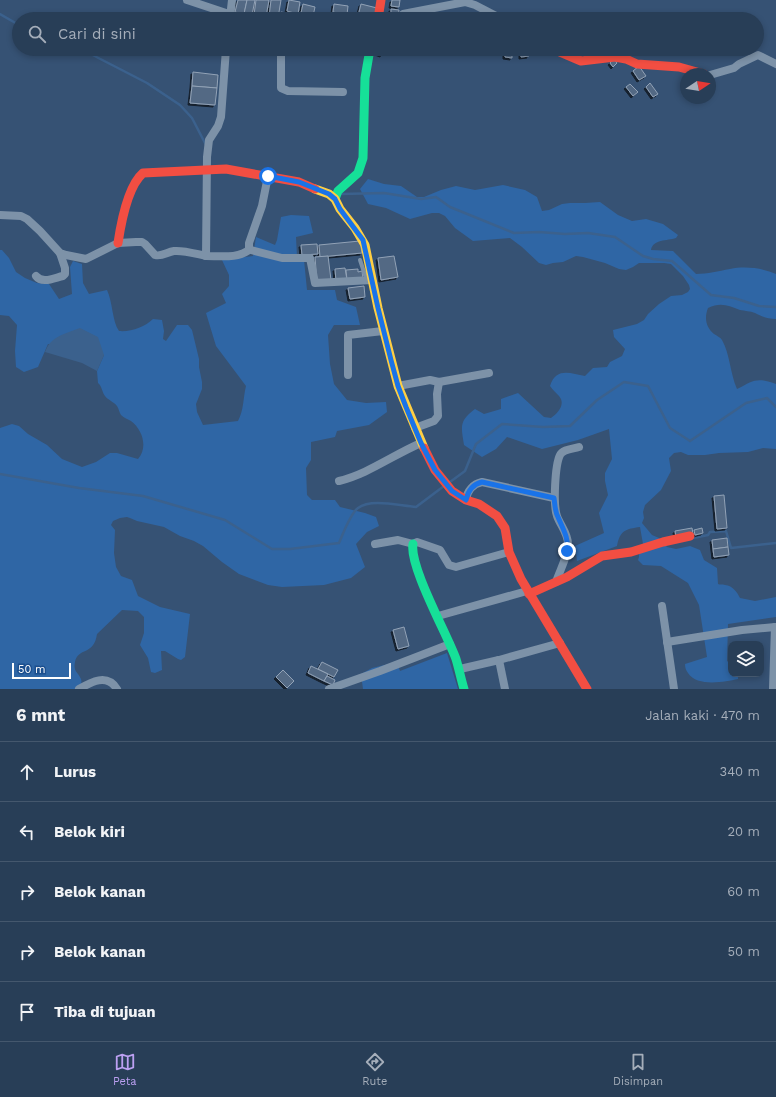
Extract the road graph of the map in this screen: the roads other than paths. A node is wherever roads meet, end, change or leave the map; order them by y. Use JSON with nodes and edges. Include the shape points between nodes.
{"nodes":[{"id":1,"x":187,"y":0,"type":"edge"},
{"id":2,"x":232,"y":0,"type":"edge"},
{"id":3,"x":381,"y":0,"type":"edge"},
{"id":4,"x":217,"y":12,"type":"edge"},
{"id":5,"x":231,"y":12,"type":"edge"},
{"id":6,"x":379,"y":12,"type":"edge"},
{"id":7,"x":412,"y":12,"type":"edge"},
{"id":8,"x":488,"y":12,"type":"edge"},
{"id":9,"x":225,"y":56,"type":"edge"},
{"id":10,"x":281,"y":56,"type":"edge"},
{"id":11,"x":369,"y":56,"type":"edge"},
{"id":12,"x":569,"y":56,"type":"edge"},
{"id":13,"x":756,"y":56,"type":"edge"},
{"id":14,"x":760,"y":56,"type":"edge"},
{"id":15,"x":776,"y":64,"type":"edge"},
{"id":16,"x":682,"y":68,"type":"edge"},
{"id":17,"x":716,"y":73,"type":"edge"},
{"id":18,"x":343,"y":92,"type":"dead end"},
{"id":19,"x":206,"y":169,"type":"junction"},
{"id":20,"x":268,"y":176,"type":"junction"},
{"id":21,"x":336,"y":196,"type":"junction"},
{"id":22,"x":0,"y":215,"type":"edge"},
{"id":23,"x":118,"y":240,"type":"junction"},
{"id":24,"x":250,"y":249,"type":"junction"},
{"id":25,"x":60,"y":253,"type":"junction"},
{"id":26,"x":206,"y":256,"type":"junction"},
{"id":27,"x":360,"y":260,"type":"dead end"},
{"id":28,"x":36,"y":276,"type":"dead end"},
{"id":29,"x":371,"y":277,"type":"junction"},
{"id":30,"x":383,"y":331,"type":"junction"},
{"id":31,"x":489,"y":373,"type":"dead end"},
{"id":32,"x":348,"y":375,"type":"dead end"},
{"id":33,"x":439,"y":382,"type":"junction"},
{"id":34,"x":398,"y":386,"type":"junction"},
{"id":35,"x":415,"y":428,"type":"junction"},
{"id":36,"x":421,"y":443,"type":"junction"},
{"id":37,"x":579,"y":447,"type":"dead end"},
{"id":38,"x":338,"y":481,"type":"dead end"},
{"id":39,"x":554,"y":498,"type":"junction"},
{"id":40,"x":466,"y":500,"type":"junction"},
{"id":41,"x":690,"y":536,"type":"dead end"},
{"id":42,"x":375,"y":544,"type":"dead end"},
{"id":43,"x":412,"y":544,"type":"junction"},
{"id":44,"x":509,"y":552,"type":"junction"},
{"id":45,"x":556,"y":582,"type":"junction"},
{"id":46,"x":528,"y":592,"type":"junction"},
{"id":47,"x":662,"y":606,"type":"dead end"},
{"id":48,"x":438,"y":616,"type":"junction"},
{"id":49,"x":775,"y":627,"type":"edge"},
{"id":50,"x":667,"y":642,"type":"junction"},
{"id":51,"x":560,"y":643,"type":"junction"},
{"id":52,"x":450,"y":644,"type":"junction"},
{"id":53,"x":499,"y":660,"type":"junction"},
{"id":54,"x":460,"y":669,"type":"junction"},
{"id":55,"x":79,"y":689,"type":"edge"},
{"id":56,"x":117,"y":689,"type":"edge"},
{"id":57,"x":329,"y":689,"type":"edge"},
{"id":58,"x":464,"y":689,"type":"edge"},
{"id":59,"x":505,"y":689,"type":"edge"},
{"id":60,"x":587,"y":689,"type":"edge"},
{"id":61,"x":674,"y":689,"type":"edge"},
{"id":62,"x":773,"y":689,"type":"edge"}],
"edges":[{"from":1,"to":4,"type":"street"},
{"from":2,"to":5,"type":"street"},
{"from":3,"to":6,"type":"street"},
{"from":7,"to":8,"type":"street","via":[[465,2]]},
{"from":9,"to":19,"type":"street","via":[[221,118],[208,140]]},
{"from":10,"to":18,"type":"street","via":[[281,88],[288,91]]},
{"from":11,"to":21,"type":"street","via":[[365,78],[364,158],[358,173]]},
{"from":12,"to":16,"type":"street","via":[[589,62],[615,57],[637,64]]},
{"from":13,"to":17,"type":"street","via":[[734,68]]},
{"from":14,"to":15,"type":"street"},
{"from":19,"to":20,"type":"street","via":[[226,169]]},
{"from":19,"to":23,"type":"street","via":[[140,174],[126,207]]},
{"from":19,"to":26,"type":"street"},
{"from":20,"to":21,"type":"street","via":[[299,182]]},
{"from":20,"to":24,"type":"street"},
{"from":21,"to":29,"type":"street","via":[[340,209],[363,240]]},
{"from":22,"to":25,"type":"street","via":[[21,216],[27,219]]},
{"from":23,"to":25,"type":"street","via":[[84,259]]},
{"from":23,"to":26,"type":"street","via":[[142,242],[158,256],[174,251]]},
{"from":24,"to":26,"type":"street","via":[[237,256]]},
{"from":24,"to":29,"type":"street","via":[[282,258],[310,258],[315,283]]},
{"from":25,"to":28,"type":"street","via":[[65,268],[63,276],[44,280],[38,280]]},
{"from":27,"to":29,"type":"lane","via":[[365,275]]},
{"from":29,"to":30,"type":"street"},
{"from":30,"to":32,"type":"street","via":[[348,335]]},
{"from":30,"to":34,"type":"street"},
{"from":31,"to":33,"type":"street"},
{"from":33,"to":34,"type":"street","via":[[430,380]]},
{"from":33,"to":35,"type":"street","via":[[438,416],[434,421]]},
{"from":34,"to":35,"type":"street"},
{"from":35,"to":36,"type":"street"},
{"from":36,"to":38,"type":"street","via":[[363,473]]},
{"from":36,"to":40,"type":"street","via":[[442,480],[452,491]]},
{"from":37,"to":39,"type":"street","via":[[560,454]]},
{"from":39,"to":40,"type":"street","via":[[482,482],[472,487]]},
{"from":39,"to":45,"type":"street","via":[[557,516],[568,543]]},
{"from":40,"to":44,"type":"street","via":[[479,504],[497,516],[505,528]]},
{"from":41,"to":45,"type":"street","via":[[631,552],[602,556]]},
{"from":42,"to":43,"type":"street","via":[[398,540]]},
{"from":43,"to":44,"type":"street","via":[[417,542],[440,550],[449,565],[456,567]]},
{"from":43,"to":48,"type":"street","via":[[418,572]]},
{"from":44,"to":46,"type":"street"},
{"from":45,"to":46,"type":"street"},
{"from":46,"to":48,"type":"street"},
{"from":46,"to":51,"type":"street"},
{"from":47,"to":50,"type":"street"},
{"from":48,"to":52,"type":"street"},
{"from":49,"to":50,"type":"street"},
{"from":49,"to":62,"type":"street"},
{"from":50,"to":61,"type":"street"},
{"from":51,"to":53,"type":"street"},
{"from":51,"to":60,"type":"street"},
{"from":52,"to":54,"type":"street"},
{"from":52,"to":57,"type":"street"},
{"from":53,"to":54,"type":"street"},
{"from":53,"to":59,"type":"street"},
{"from":54,"to":58,"type":"street"},
{"from":55,"to":56,"type":"street","via":[[102,680],[111,682]]}]}
